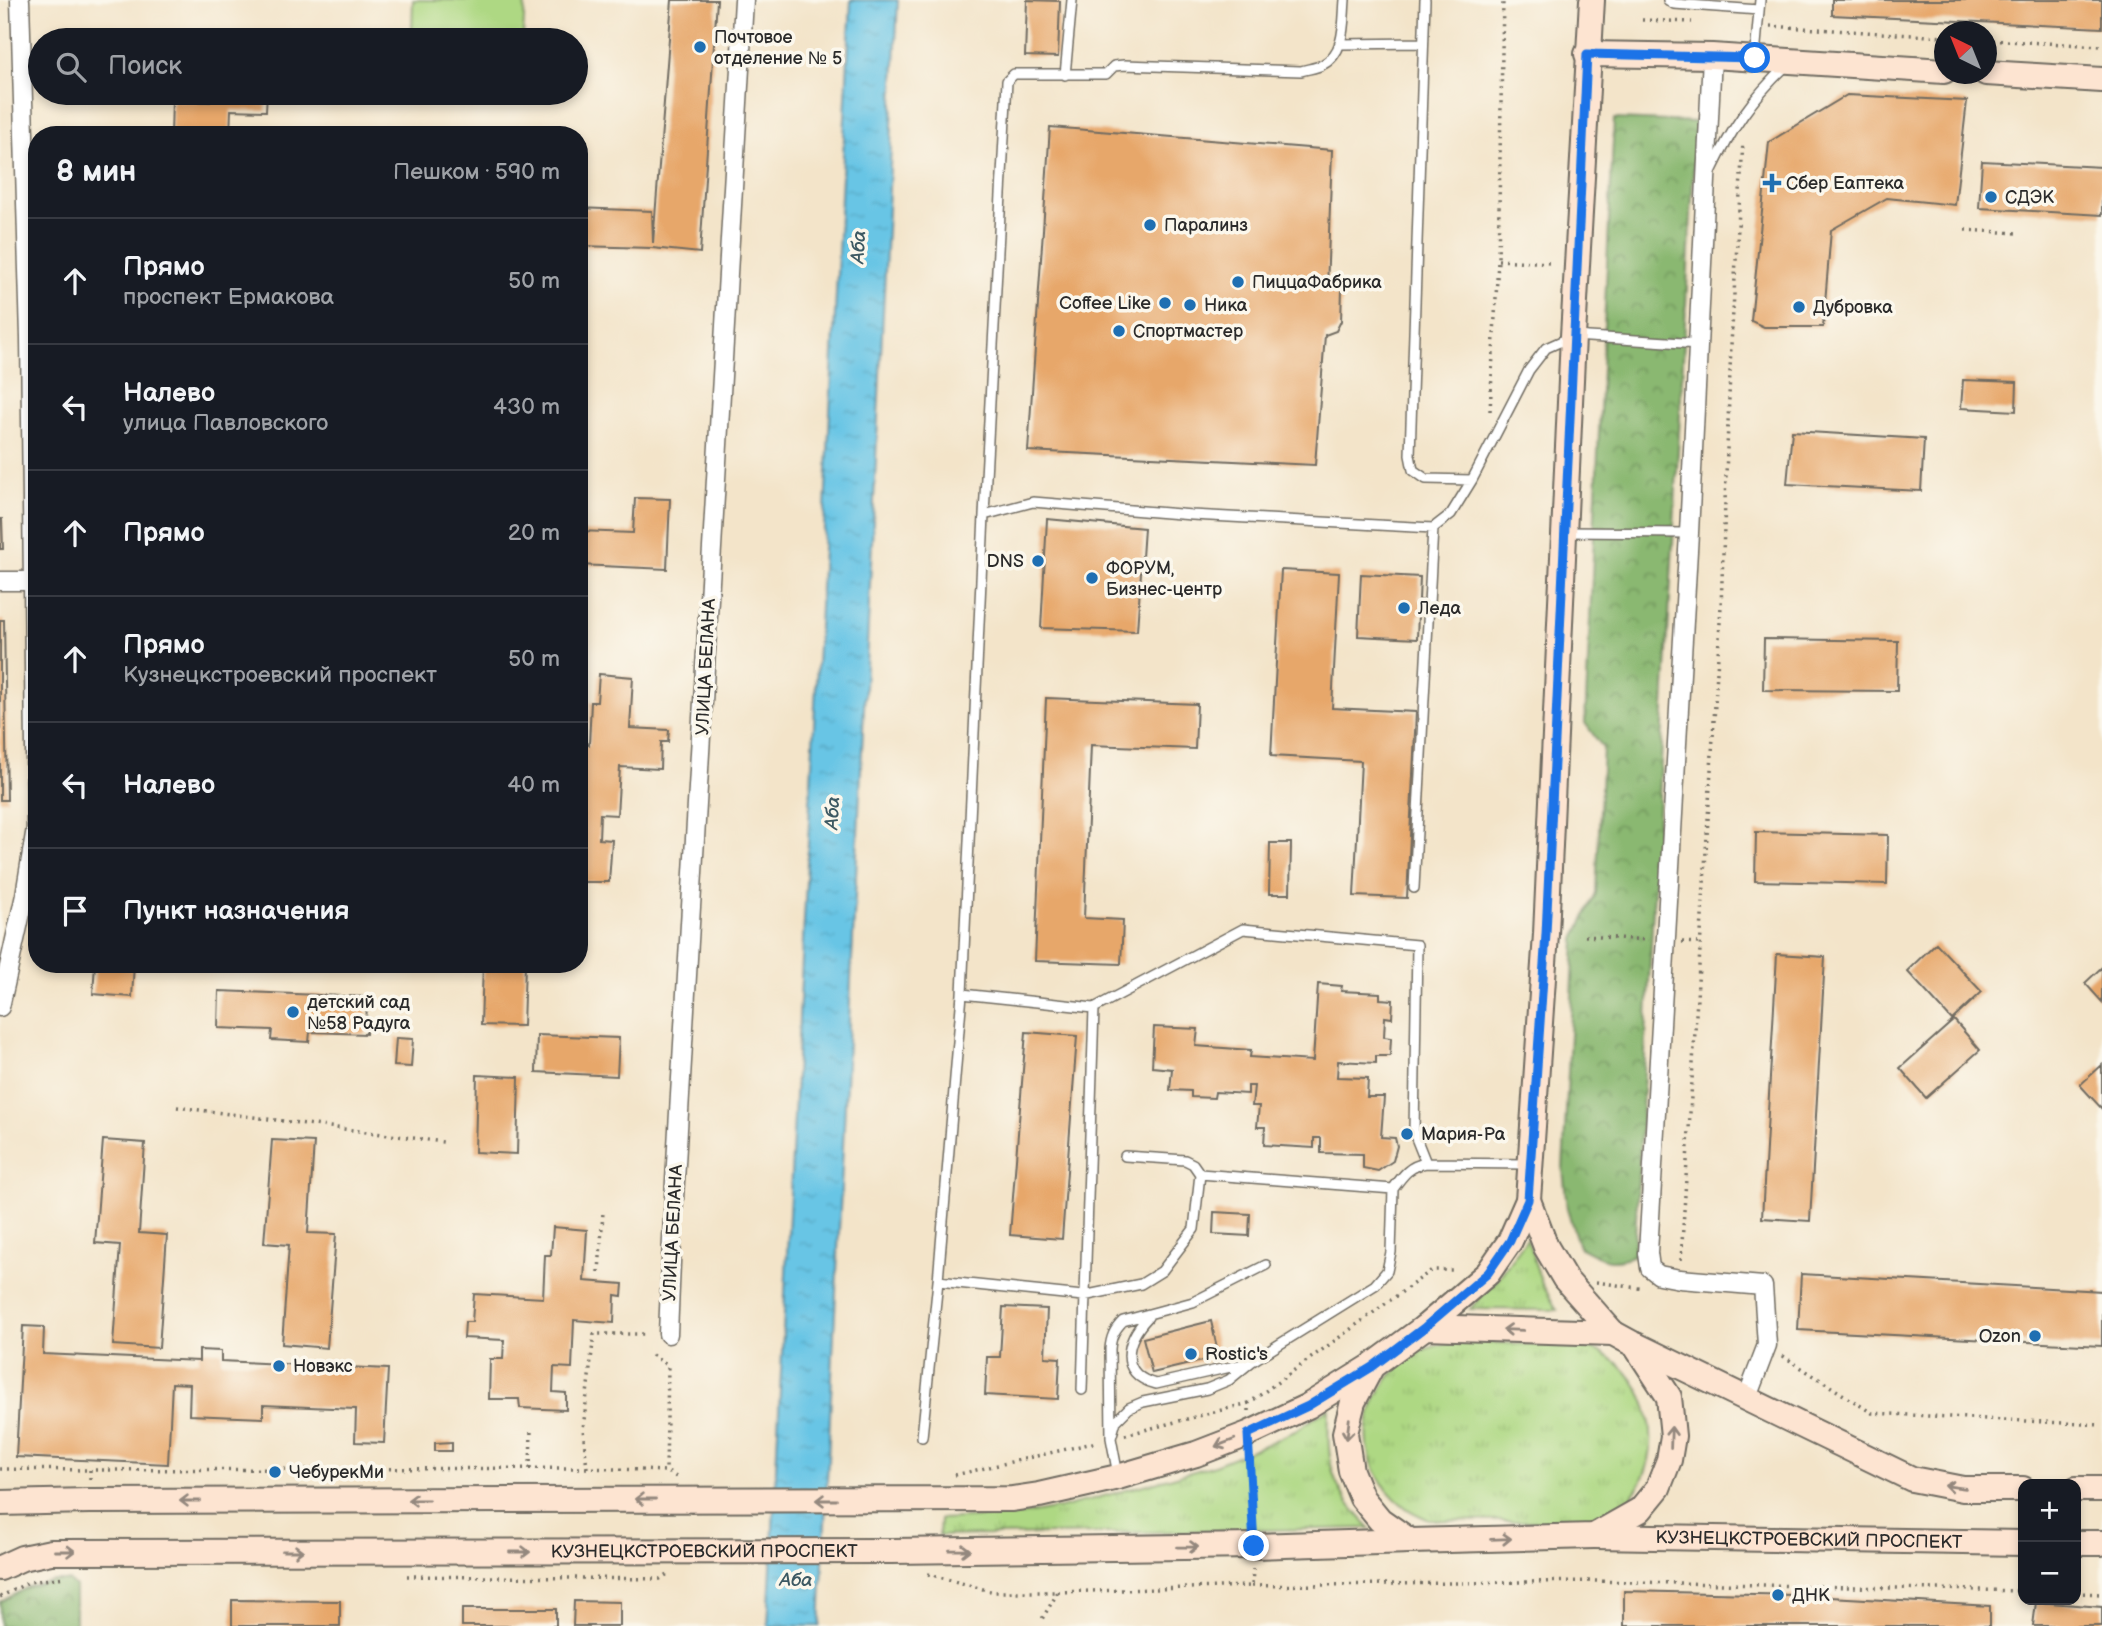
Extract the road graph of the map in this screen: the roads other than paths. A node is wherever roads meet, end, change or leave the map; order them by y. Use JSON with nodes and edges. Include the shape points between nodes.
{"nodes":[{"id":1,"x":20,"y":0,"type":"edge"},
{"id":2,"x":744,"y":0,"type":"edge"},
{"id":3,"x":1072,"y":0,"type":"edge"},
{"id":4,"x":1345,"y":0,"type":"edge"},
{"id":5,"x":1425,"y":0,"type":"edge"},
{"id":6,"x":1592,"y":0,"type":"edge"},
{"id":7,"x":1668,"y":0,"type":"edge"},
{"id":8,"x":1713,"y":3,"type":"edge"},
{"id":9,"x":1760,"y":5,"type":"edge"},
{"id":10,"x":1422,"y":43,"type":"junction"},
{"id":11,"x":1341,"y":44,"type":"junction"},
{"id":12,"x":1587,"y":54,"type":"junction"},
{"id":13,"x":1712,"y":56,"type":"junction"},
{"id":14,"x":1755,"y":58,"type":"junction"},
{"id":15,"x":1792,"y":61,"type":"junction"},
{"id":16,"x":1934,"y":70,"type":"edge"},
{"id":17,"x":1997,"y":74,"type":"edge"},
{"id":18,"x":1065,"y":75,"type":"junction"},
{"id":19,"x":2102,"y":80,"type":"edge"},
{"id":20,"x":1707,"y":180,"type":"junction"},
{"id":21,"x":28,"y":270,"type":"edge"},
{"id":22,"x":1573,"y":336,"type":"junction"},
{"id":23,"x":1699,"y":344,"type":"junction"},
{"id":24,"x":1472,"y":480,"type":"junction"},
{"id":25,"x":984,"y":515,"type":"junction"},
{"id":26,"x":1433,"y":528,"type":"junction"},
{"id":27,"x":1563,"y":532,"type":"junction"},
{"id":28,"x":1689,"y":533,"type":"junction"},
{"id":29,"x":0,"y":581,"type":"edge"},
{"id":30,"x":28,"y":581,"type":"edge"},
{"id":31,"x":28,"y":877,"type":"edge"},
{"id":32,"x":1414,"y":888,"type":"dead end"},
{"id":33,"x":962,"y":994,"type":"junction"},
{"id":34,"x":0,"y":1007,"type":"edge"},
{"id":35,"x":1094,"y":1008,"type":"junction"},
{"id":36,"x":1125,"y":1156,"type":"dead end"},
{"id":37,"x":1426,"y":1163,"type":"junction"},
{"id":38,"x":1530,"y":1164,"type":"junction"},
{"id":39,"x":1200,"y":1174,"type":"junction"},
{"id":40,"x":1393,"y":1189,"type":"junction"},
{"id":41,"x":1528,"y":1200,"type":"junction"},
{"id":42,"x":1266,"y":1265,"type":"dead end"},
{"id":43,"x":938,"y":1281,"type":"junction"},
{"id":44,"x":1083,"y":1296,"type":"junction"},
{"id":45,"x":1150,"y":1316,"type":"junction"},
{"id":46,"x":1425,"y":1327,"type":"junction"},
{"id":47,"x":1613,"y":1333,"type":"junction"},
{"id":48,"x":668,"y":1334,"type":"road end"},
{"id":49,"x":1636,"y":1345,"type":"junction"},
{"id":50,"x":1251,"y":1362,"type":"junction"},
{"id":51,"x":1372,"y":1367,"type":"junction"},
{"id":52,"x":1082,"y":1390,"type":"dead end"},
{"id":53,"x":1745,"y":1399,"type":"junction"},
{"id":54,"x":922,"y":1437,"type":"dead end"},
{"id":55,"x":1111,"y":1438,"type":"junction"},
{"id":56,"x":1118,"y":1478,"type":"junction"},
{"id":57,"x":2018,"y":1489,"type":"edge"},
{"id":58,"x":2081,"y":1489,"type":"edge"},
{"id":59,"x":2102,"y":1489,"type":"edge"},
{"id":60,"x":0,"y":1503,"type":"edge"},
{"id":61,"x":1594,"y":1536,"type":"junction"},
{"id":62,"x":1410,"y":1541,"type":"junction"},
{"id":63,"x":2018,"y":1542,"type":"edge"},
{"id":64,"x":2081,"y":1543,"type":"edge"},
{"id":65,"x":2102,"y":1543,"type":"edge"},
{"id":66,"x":0,"y":1568,"type":"edge"}],
"edges":[{"from":1,"to":21,"type":"street"},
{"from":2,"to":48,"type":"street","name":"УЛИЦА БЕЛАНА"},
{"from":3,"to":18,"type":"lane"},
{"from":4,"to":11,"type":"lane"},
{"from":5,"to":10,"type":"lane"},
{"from":6,"to":12,"type":"main road"},
{"from":7,"to":8,"type":"lane","via":[[1674,4]]},
{"from":8,"to":9,"type":"lane"},
{"from":9,"to":14,"type":"lane"},
{"from":10,"to":11,"type":"lane"},
{"from":10,"to":24,"type":"lane","via":[[1410,455],[1413,470],[1426,479]]},
{"from":11,"to":18,"type":"lane","via":[[1322,65],[1301,71],[1124,65],[1114,66],[1106,74]]},
{"from":12,"to":13,"type":"main road"},
{"from":12,"to":22,"type":"main road"},
{"from":13,"to":14,"type":"main road"},
{"from":13,"to":20,"type":"street"},
{"from":14,"to":15,"type":"main road"},
{"from":15,"to":16,"type":"main road"},
{"from":15,"to":20,"type":"lane","via":[[1765,86],[1729,133]]},
{"from":17,"to":19,"type":"main road"},
{"from":18,"to":25,"type":"lane","via":[[1014,74],[1005,87]]},
{"from":20,"to":23,"type":"street"},
{"from":22,"to":23,"type":"lane"},
{"from":22,"to":24,"type":"lane","via":[[1546,348],[1529,370]]},
{"from":22,"to":27,"type":"main road"},
{"from":23,"to":28,"type":"street"},
{"from":24,"to":26,"type":"lane","via":[[1451,513]]},
{"from":25,"to":26,"type":"lane","via":[[1033,502]]},
{"from":25,"to":33,"type":"lane"},
{"from":26,"to":32,"type":"lane"},
{"from":27,"to":28,"type":"lane"},
{"from":27,"to":38,"type":"main road","via":[[1546,934]]},
{"from":28,"to":53,"type":"street","via":[[1648,1253],[1650,1268],[1659,1275],[1763,1286],[1767,1346]]},
{"from":29,"to":30,"type":"street"},
{"from":31,"to":34,"type":"street"},
{"from":33,"to":35,"type":"lane"},
{"from":33,"to":43,"type":"lane"},
{"from":35,"to":37,"type":"lane","via":[[1243,929],[1417,945],[1414,1133]]},
{"from":35,"to":44,"type":"lane"},
{"from":36,"to":39,"type":"lane","via":[[1185,1160]]},
{"from":37,"to":38,"type":"lane"},
{"from":37,"to":40,"type":"lane","via":[[1405,1172]]},
{"from":38,"to":41,"type":"main road"},
{"from":39,"to":40,"type":"lane"},
{"from":39,"to":44,"type":"lane","via":[[1194,1229],[1162,1271],[1141,1284]]},
{"from":40,"to":50,"type":"lane","via":[[1387,1271],[1375,1285]]},
{"from":41,"to":46,"type":"main road","via":[[1510,1241],[1488,1273]]},
{"from":41,"to":47,"type":"main road","via":[[1546,1247],[1565,1279]]},
{"from":42,"to":45,"type":"lane","via":[[1193,1303]]},
{"from":43,"to":44,"type":"lane"},
{"from":43,"to":54,"type":"lane"},
{"from":44,"to":52,"type":"lane"},
{"from":45,"to":50,"type":"lane","via":[[1129,1343],[1134,1370],[1143,1380],[1156,1384]]},
{"from":45,"to":55,"type":"lane","via":[[1123,1321],[1111,1336]]},
{"from":47,"to":46,"type":"main road","one_way":true},
{"from":46,"to":51,"type":"main road"},
{"from":47,"to":49,"type":"main road"},
{"from":49,"to":53,"type":"main road"},
{"from":61,"to":49,"type":"main road","one_way":true,"via":[[1640,1510],[1658,1488],[1669,1460],[1673,1436],[1669,1397]]},
{"from":50,"to":55,"type":"lane","via":[[1207,1389],[1129,1408],[1116,1421]]},
{"from":51,"to":56,"type":"main road","one_way":true,"via":[[1308,1406],[1248,1434]]},
{"from":51,"to":62,"type":"main road","one_way":true,"via":[[1353,1402],[1345,1433],[1351,1471],[1362,1498],[1380,1520]]},
{"from":57,"to":53,"type":"main road","one_way":true,"via":[[1963,1489],[1912,1479]]},
{"from":55,"to":56,"type":"lane"},
{"from":56,"to":60,"type":"main road","one_way":true,"via":[[1012,1499]]},
{"from":58,"to":59,"type":"main road"},
{"from":62,"to":61,"type":"main road","name":"КУЗНЕЦКСТРОЕВСКИЙ ПРОСПЕКТ","one_way":true},
{"from":61,"to":63,"type":"main road","name":"КУЗНЕЦКСТРОЕВСКИЙ ПРОСПЕКТ"},
{"from":66,"to":62,"type":"main road","name":"КУЗНЕЦКСТРОЕВСКИЙ ПРОСПЕКТ","one_way":true,"via":[[51,1552],[892,1551]]},
{"from":64,"to":65,"type":"main road"}]}
